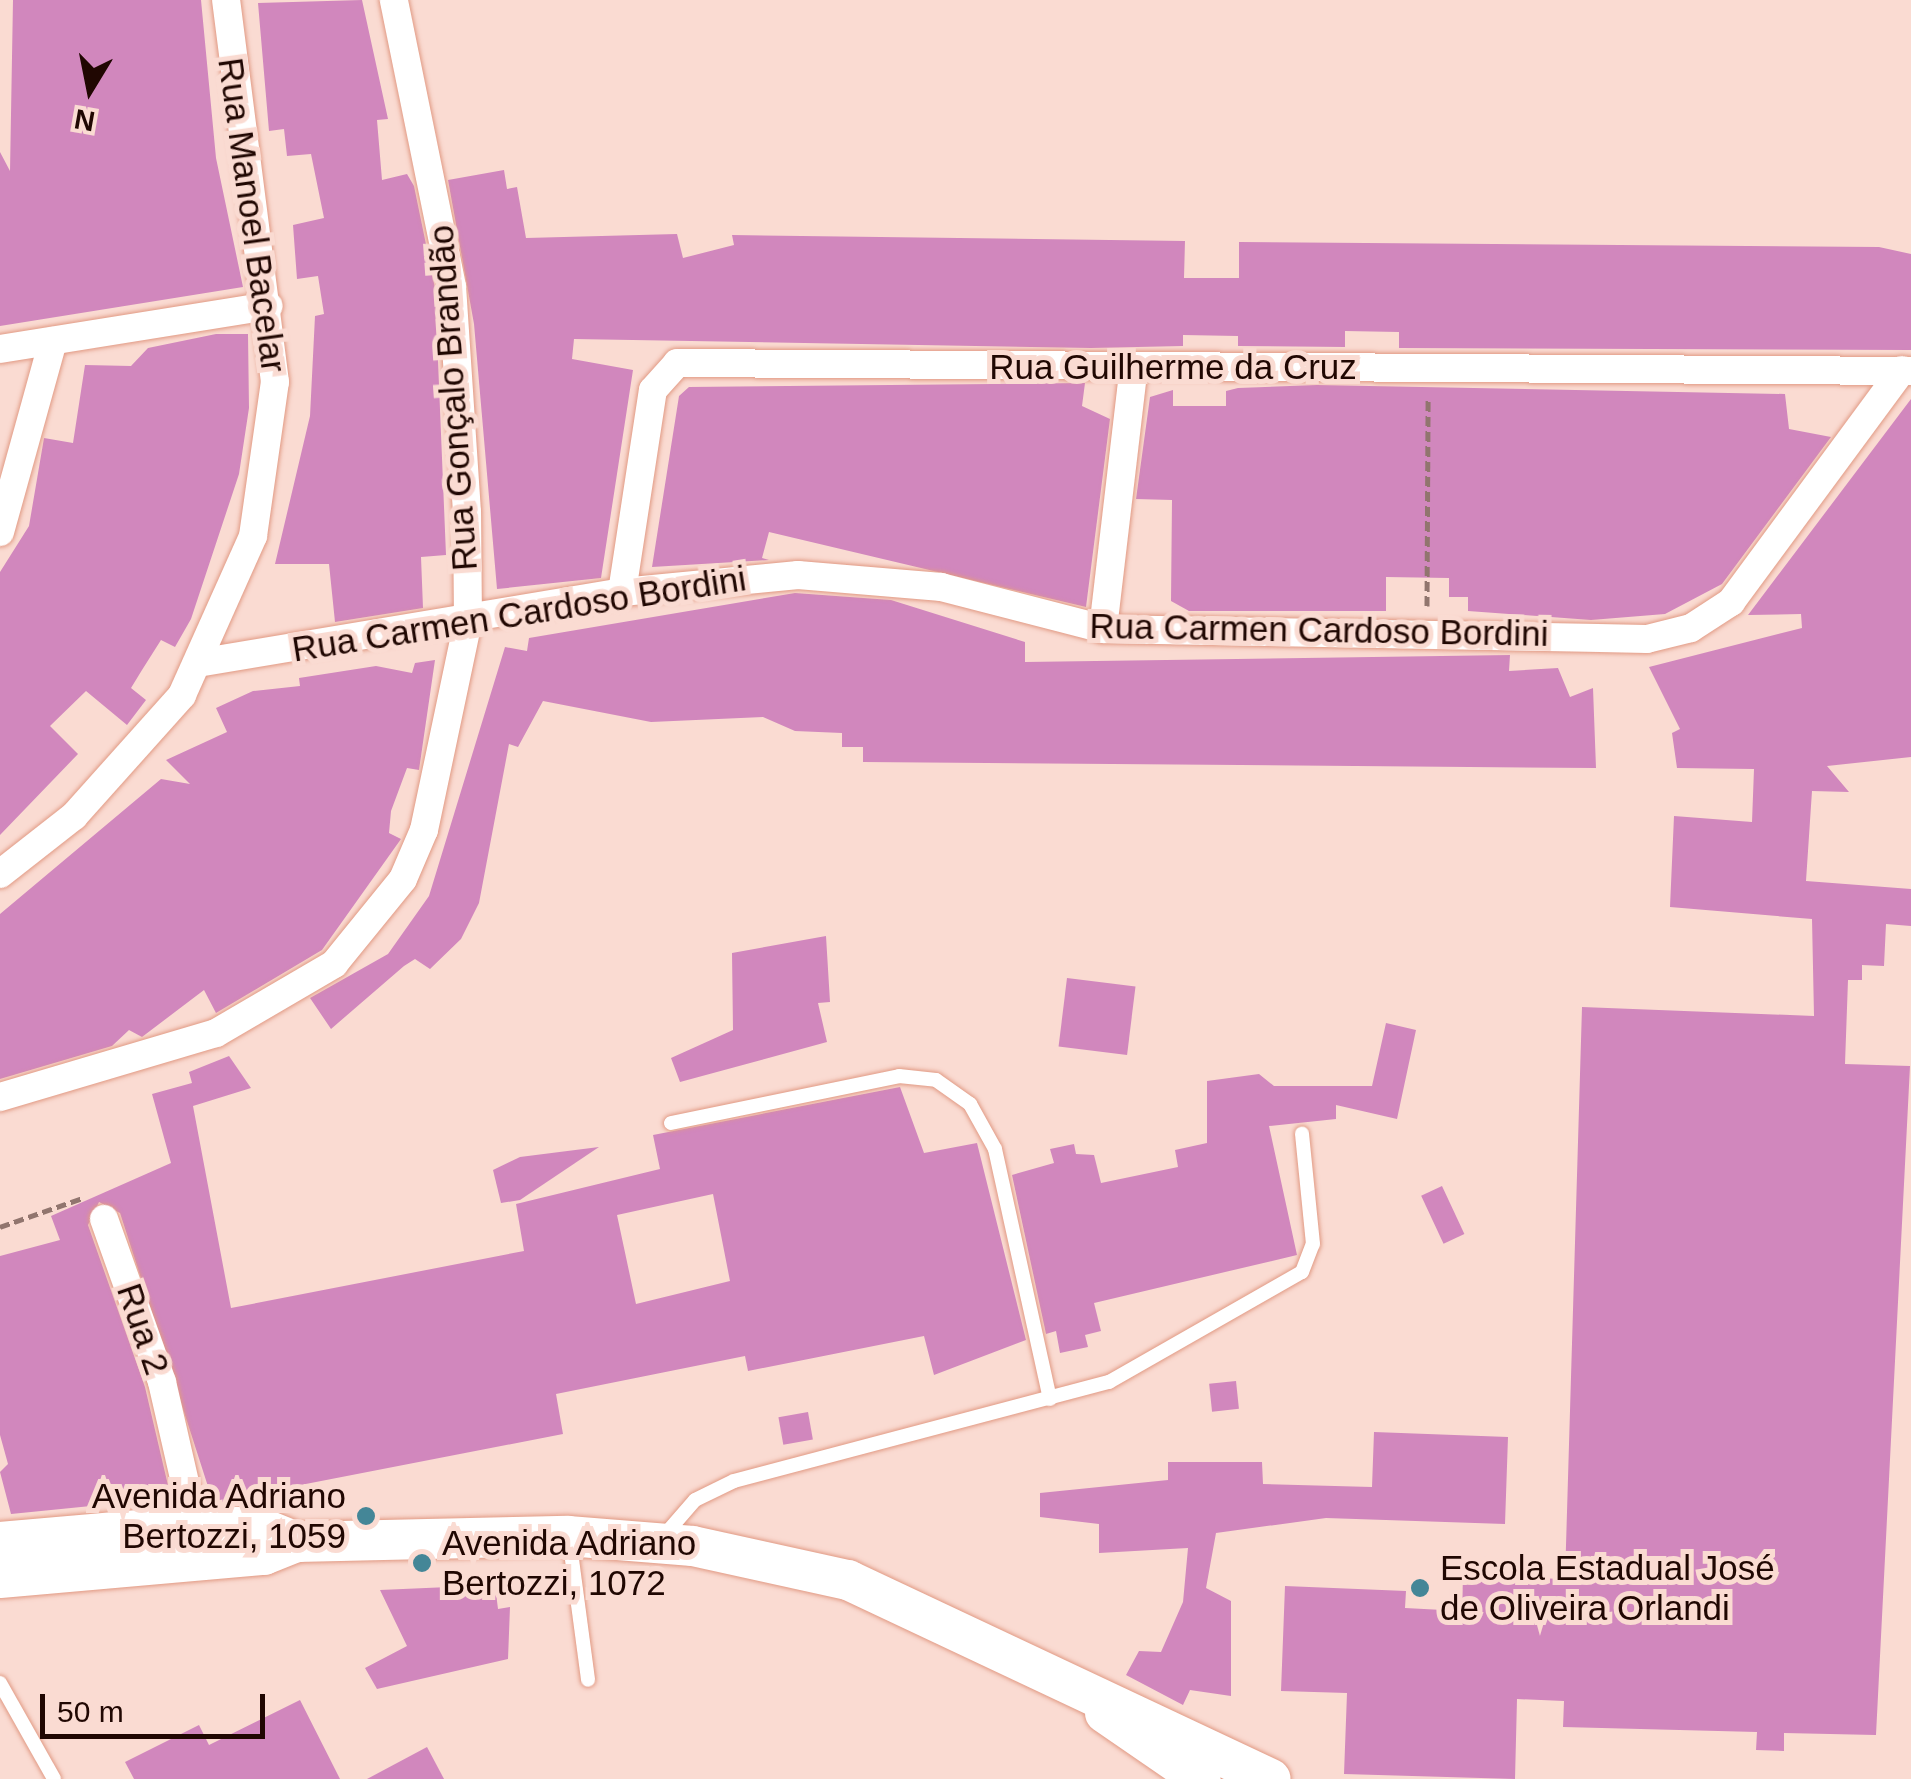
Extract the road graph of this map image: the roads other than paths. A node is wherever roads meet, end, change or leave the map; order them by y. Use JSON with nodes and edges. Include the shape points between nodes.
{"nodes":[{"id":1,"x":226,"y":0,"type":"edge"},
{"id":2,"x":394,"y":0,"type":"edge"},
{"id":3,"x":269,"y":306,"type":"junction"},
{"id":4,"x":53,"y":341,"type":"junction"},
{"id":5,"x":0,"y":349,"type":"edge"},
{"id":6,"x":1134,"y":367,"type":"junction"},
{"id":7,"x":1906,"y":371,"type":"edge"},
{"id":8,"x":0,"y":532,"type":"edge"},
{"id":9,"x":622,"y":592,"type":"junction"},
{"id":10,"x":468,"y":622,"type":"junction"},
{"id":11,"x":1103,"y":629,"type":"junction"},
{"id":12,"x":204,"y":662,"type":"junction"},
{"id":13,"x":0,"y":874,"type":"edge"},
{"id":14,"x":0,"y":1097,"type":"edge"},
{"id":15,"x":671,"y":1123,"type":"dead end"},
{"id":16,"x":1302,"y":1134,"type":"dead end"},
{"id":17,"x":104,"y":1219,"type":"road end"},
{"id":18,"x":1050,"y":1399,"type":"junction"},
{"id":19,"x":568,"y":1536,"type":"junction"},
{"id":20,"x":0,"y":1542,"type":"edge"},
{"id":21,"x":198,"y":1543,"type":"junction"},
{"id":22,"x":658,"y":1543,"type":"junction"},
{"id":23,"x":0,"y":1578,"type":"edge"},
{"id":24,"x":588,"y":1680,"type":"dead end"},
{"id":25,"x":0,"y":1683,"type":"edge"},
{"id":26,"x":1090,"y":1695,"type":"junction"},
{"id":27,"x":54,"y":1779,"type":"edge"},
{"id":28,"x":1201,"y":1779,"type":"edge"},
{"id":29,"x":1272,"y":1779,"type":"edge"}],
"edges":[{"from":1,"to":3,"type":"street","name":"Rua Manoel Bacelar"},
{"from":2,"to":10,"type":"street","name":"Rua Gonçalo Brandão","via":[[452,286]]},
{"from":3,"to":4,"type":"street"},
{"from":3,"to":12,"type":"street","name":"Rua Manoel Bacelar","via":[[271,460],[253,536]]},
{"from":4,"to":5,"type":"street"},
{"from":4,"to":8,"type":"street"},
{"from":6,"to":7,"type":"street","name":"Rua Guilherme da Cruz"},
{"from":6,"to":9,"type":"street","name":"Rua Guilherme da Cruz","via":[[677,363],[653,390]]},
{"from":6,"to":11,"type":"street"},
{"from":7,"to":11,"type":"street","name":"Rua Carmen Cardoso Bordini","via":[[1731,602],[1691,628],[1646,639],[1428,629]]},
{"from":9,"to":10,"type":"street","name":"Rua Carmen Cardoso Bordini"},
{"from":9,"to":11,"type":"street","name":"Rua Carmen Cardoso Bordini","via":[[862,574]]},
{"from":10,"to":12,"type":"street","name":"Rua Carmen Cardoso Bordini"},
{"from":10,"to":14,"type":"street","name":"Rua Gonçalo Brandão","via":[[424,830],[403,879],[334,964],[216,1033]]},
{"from":12,"to":13,"type":"street","name":"Rua Manoel Bacelar","via":[[140,749]]},
{"from":15,"to":18,"type":"lane","via":[[899,1076],[936,1080],[970,1104],[994,1149]]},
{"from":16,"to":18,"type":"lane","via":[[1312,1244],[1302,1272],[1109,1382]]},
{"from":17,"to":21,"type":"street","name":"Rua 2","via":[[162,1382]]},
{"from":18,"to":22,"type":"lane","via":[[734,1480],[695,1500]]},
{"from":19,"to":21,"type":"main road","via":[[298,1542],[262,1528]]},
{"from":19,"to":22,"type":"main road"},
{"from":19,"to":24,"type":"lane"},
{"from":20,"to":21,"type":"main road"},
{"from":21,"to":23,"type":"main road"},
{"from":22,"to":26,"type":"main road","via":[[848,1580]]},
{"from":25,"to":27,"type":"lane"},
{"from":26,"to":28,"type":"main road","via":[[1116,1726]]},
{"from":26,"to":29,"type":"main road"}]}
